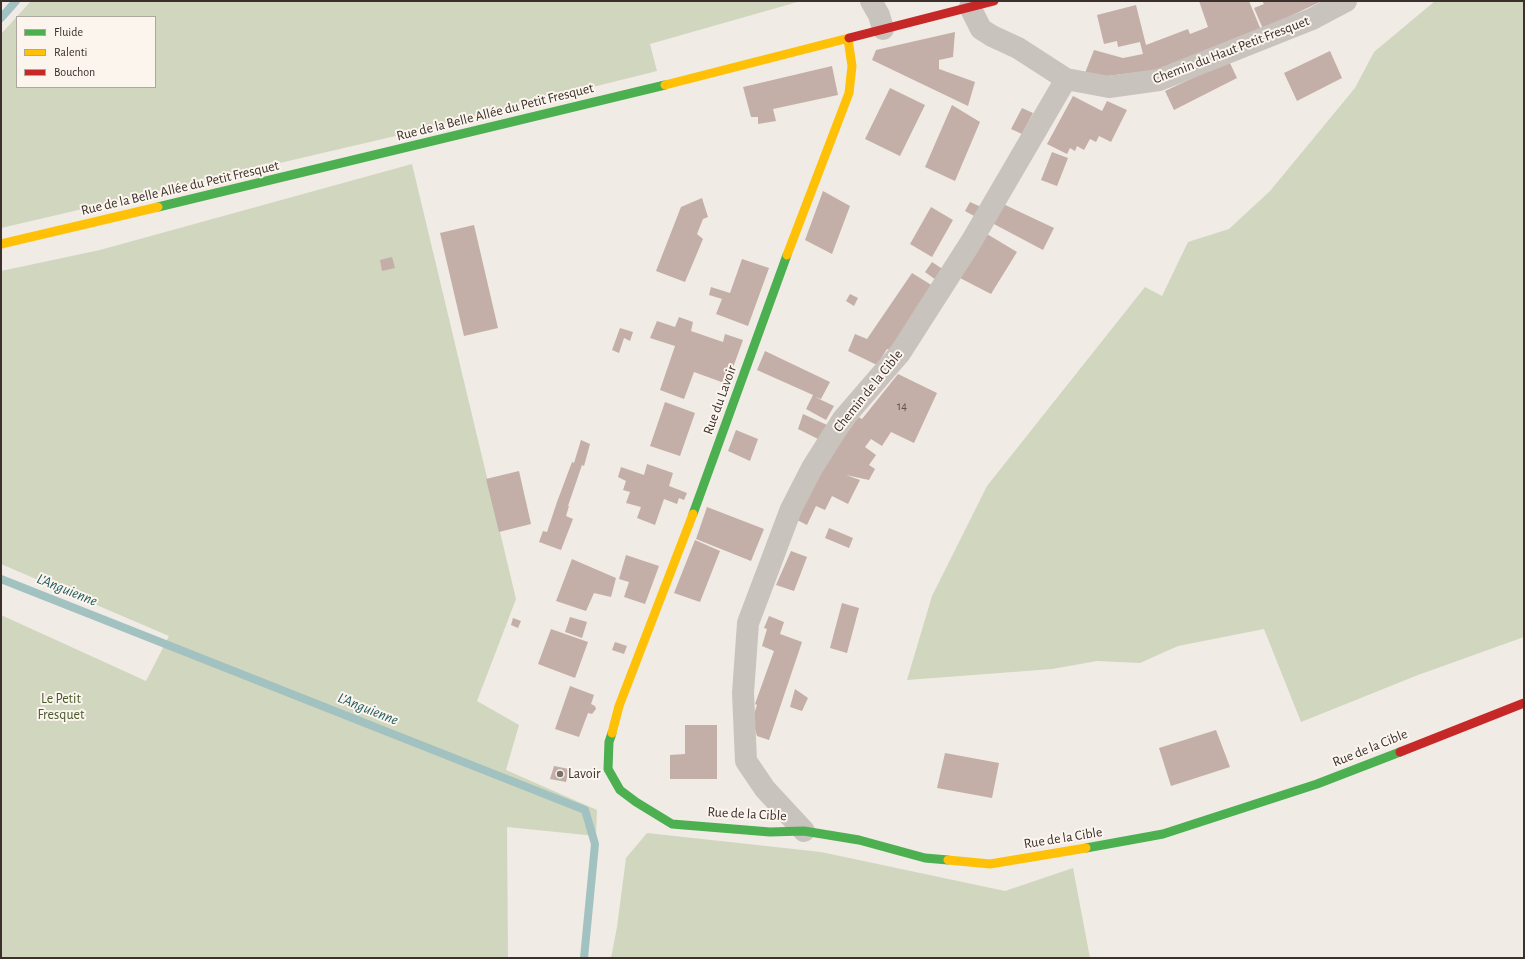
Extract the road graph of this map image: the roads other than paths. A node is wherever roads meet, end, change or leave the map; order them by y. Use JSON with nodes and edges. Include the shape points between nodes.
{"nodes":[{"id":1,"x":871,"y":1,"type":"edge"},
{"id":2,"x":994,"y":1,"type":"edge"},
{"id":3,"x":1346,"y":1,"type":"edge"},
{"id":4,"x":970,"y":7,"type":"junction"},
{"id":5,"x":883,"y":29,"type":"junction"},
{"id":6,"x":848,"y":39,"type":"junction"},
{"id":7,"x":1066,"y":79,"type":"junction"},
{"id":8,"x":1,"y":244,"type":"edge"},
{"id":9,"x":1524,"y":703,"type":"edge"},
{"id":10,"x":608,"y":769,"type":"joint"},
{"id":11,"x":804,"y":831,"type":"junction"}],
"edges":[{"from":1,"to":5,"type":"street"},
{"from":2,"to":4,"type":"street","name":"Rue de la Belle Allée du Petit Fresquet"},
{"from":3,"to":7,"type":"street","name":"Chemin du Haut Petit Fresquet","via":[[1312,19],[1159,80],[1110,87]]},
{"from":4,"to":5,"type":"street","name":"Rue de la Belle Allée du Petit Fresquet"},
{"from":4,"to":7,"type":"street","via":[[981,29],[1018,48]]},
{"from":5,"to":6,"type":"street","name":"Rue de la Belle Allée du Petit Fresquet"},
{"from":6,"to":8,"type":"street","name":"Rue de la Belle Allée du Petit Fresquet","via":[[267,182]]},
{"from":6,"to":10,"type":"street","name":"Rue du Lavoir","via":[[853,75],[849,92],[619,706],[609,742]]},
{"from":7,"to":11,"type":"street","name":"Chemin de la Cible","via":[[971,242],[900,353],[843,419],[812,468],[791,509],[748,623],[743,693],[746,761],[765,789]]},
{"from":9,"to":11,"type":"street","name":"Rue de la Cible","via":[[1317,784],[1163,834],[1114,844],[990,864],[925,858],[859,840]]},
{"from":10,"to":11,"type":"street","name":"Rue de la Cible","via":[[620,790],[672,824],[770,832]]}]}
